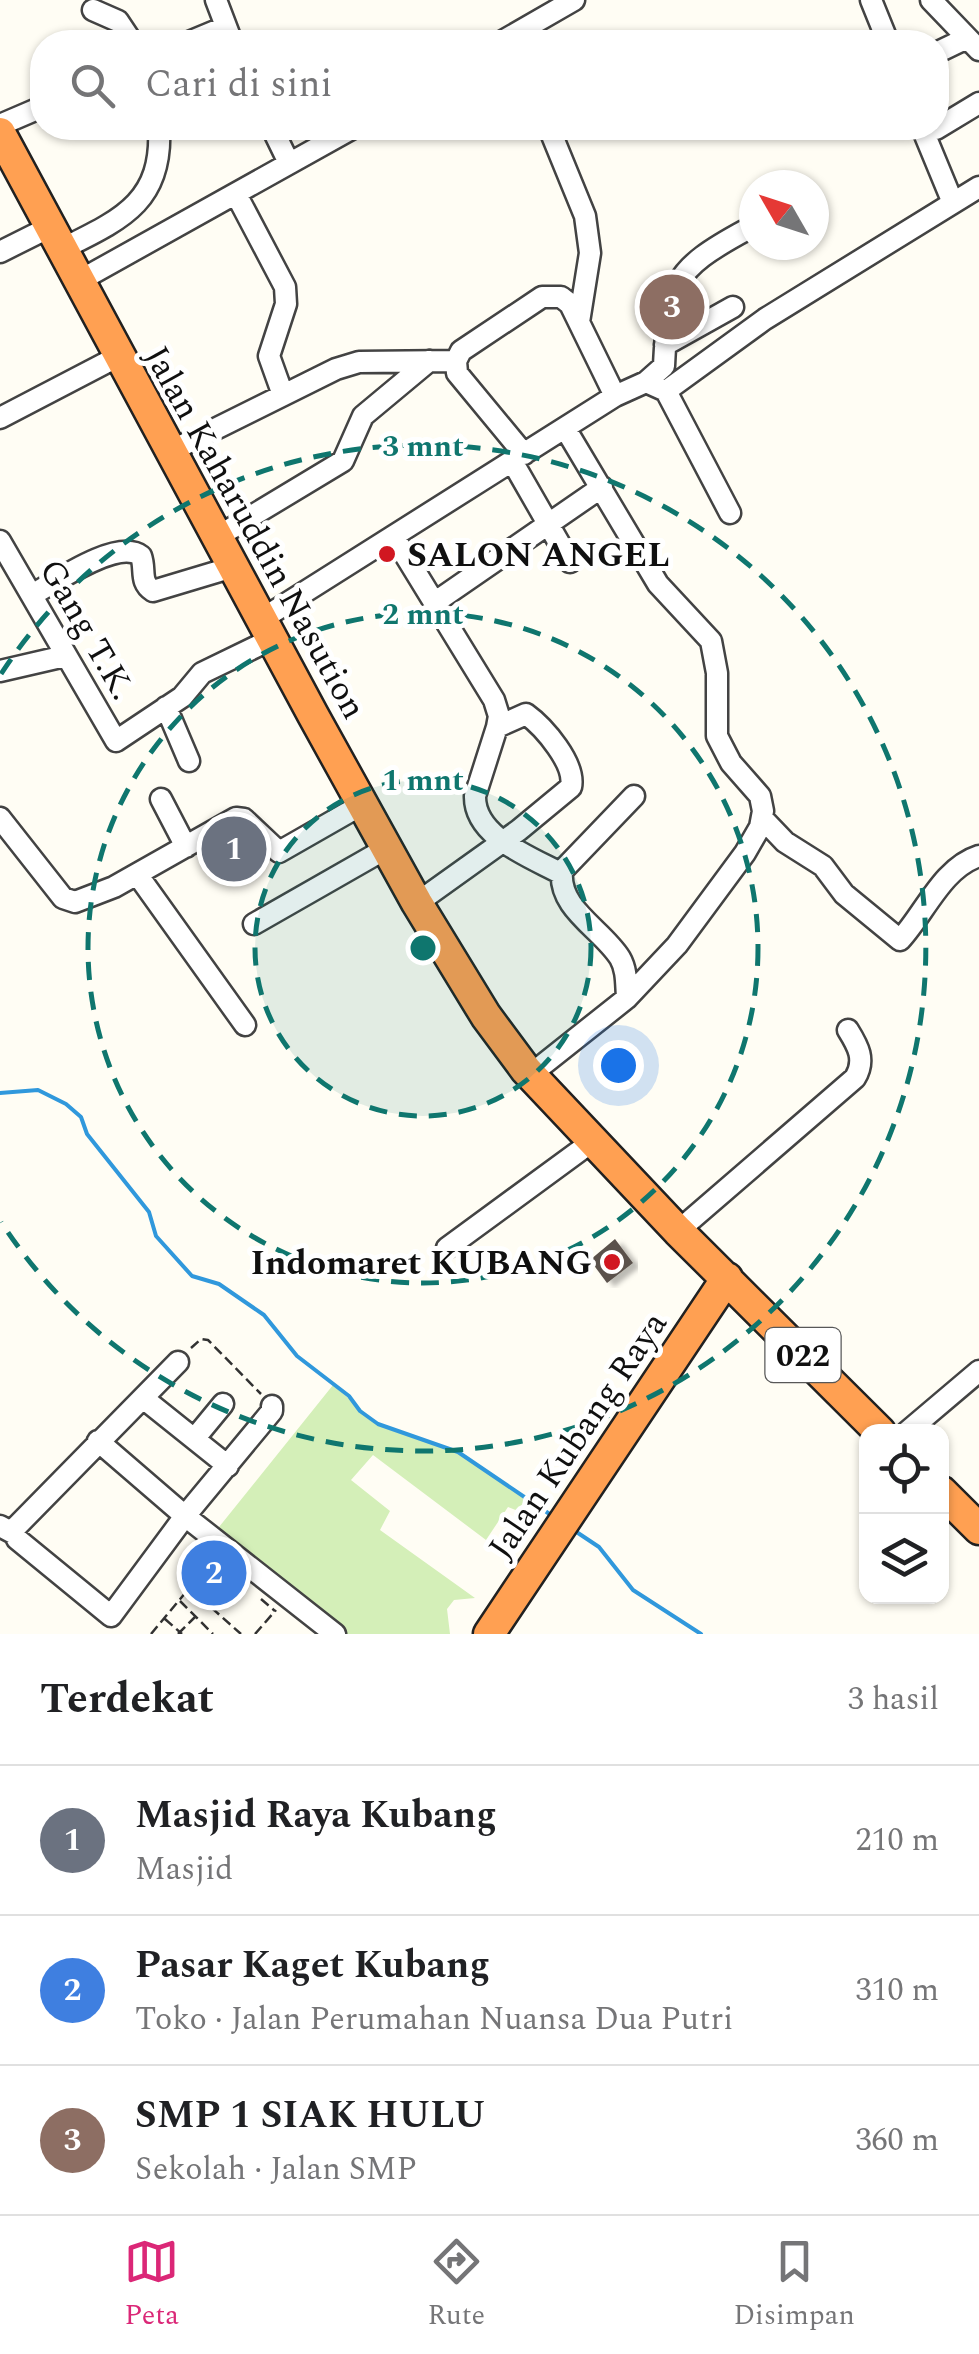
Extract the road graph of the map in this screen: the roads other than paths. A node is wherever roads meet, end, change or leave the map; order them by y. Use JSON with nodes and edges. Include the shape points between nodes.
{"nodes":[{"id":1,"x":216,"y":0,"type":"edge"},
{"id":2,"x":574,"y":0,"type":"edge"},
{"id":3,"x":871,"y":0,"type":"edge"},
{"id":4,"x":931,"y":0,"type":"edge"},
{"id":5,"x":92,"y":10,"type":"dead end"},
{"id":6,"x":124,"y":30,"type":"edge"},
{"id":7,"x":226,"y":30,"type":"edge"},
{"id":8,"x":526,"y":30,"type":"edge"},
{"id":9,"x":883,"y":30,"type":"edge"},
{"id":10,"x":973,"y":44,"type":"edge"},
{"id":11,"x":979,"y":103,"type":"edge"},
{"id":12,"x":30,"y":111,"type":"edge"},
{"id":13,"x":949,"y":118,"type":"edge"},
{"id":14,"x":0,"y":125,"type":"edge"},
{"id":15,"x":0,"y":133,"type":"edge"},
{"id":16,"x":159,"y":140,"type":"edge"},
{"id":17,"x":278,"y":140,"type":"edge"},
{"id":18,"x":330,"y":140,"type":"edge"},
{"id":19,"x":554,"y":140,"type":"edge"},
{"id":20,"x":933,"y":140,"type":"edge"},
{"id":21,"x":289,"y":163,"type":"junction"},
{"id":22,"x":979,"y":187,"type":"edge"},
{"id":23,"x":236,"y":194,"type":"junction"},
{"id":24,"x":953,"y":203,"type":"junction"},
{"id":25,"x":739,"y":234,"type":"edge"},
{"id":26,"x":54,"y":239,"type":"junction"},
{"id":27,"x":0,"y":252,"type":"edge"},
{"id":28,"x":77,"y":282,"type":"junction"},
{"id":29,"x":733,"y":307,"type":"dead end"},
{"id":30,"x":579,"y":322,"type":"junction"},
{"id":31,"x":665,"y":345,"type":"junction"},
{"id":32,"x":118,"y":356,"type":"junction"},
{"id":33,"x":430,"y":361,"type":"junction"},
{"id":34,"x":456,"y":362,"type":"junction"},
{"id":35,"x":646,"y":382,"type":"junction"},
{"id":36,"x":666,"y":391,"type":"junction"},
{"id":37,"x":283,"y":395,"type":"junction"},
{"id":38,"x":615,"y":396,"type":"junction"},
{"id":39,"x":0,"y":418,"type":"edge"},
{"id":40,"x":565,"y":428,"type":"junction"},
{"id":41,"x":171,"y":452,"type":"junction"},
{"id":42,"x":518,"y":458,"type":"junction"},
{"id":43,"x":602,"y":488,"type":"junction"},
{"id":44,"x":730,"y":513,"type":"dead end"},
{"id":45,"x":549,"y":524,"type":"junction"},
{"id":46,"x":217,"y":537,"type":"junction"},
{"id":47,"x":394,"y":537,"type":"junction"},
{"id":48,"x":0,"y":541,"type":"edge"},
{"id":49,"x":570,"y":562,"type":"dead end"},
{"id":50,"x":233,"y":567,"type":"junction"},
{"id":51,"x":32,"y":594,"type":"junction"},
{"id":52,"x":434,"y":602,"type":"junction"},
{"id":53,"x":267,"y":629,"type":"junction"},
{"id":54,"x":65,"y":656,"type":"junction"},
{"id":55,"x":0,"y":671,"type":"edge"},
{"id":56,"x":166,"y":707,"type":"junction"},
{"id":57,"x":497,"y":727,"type":"junction"},
{"id":58,"x":189,"y":761,"type":"dead end"},
{"id":59,"x":634,"y":796,"type":"dead end"},
{"id":60,"x":162,"y":799,"type":"dead end"},
{"id":61,"x":363,"y":804,"type":"junction"},
{"id":62,"x":763,"y":815,"type":"junction"},
{"id":63,"x":0,"y":818,"type":"edge"},
{"id":64,"x":503,"y":841,"type":"junction"},
{"id":65,"x":186,"y":847,"type":"junction"},
{"id":66,"x":387,"y":848,"type":"junction"},
{"id":67,"x":979,"y":856,"type":"edge"},
{"id":68,"x":138,"y":874,"type":"junction"},
{"id":69,"x":562,"y":874,"type":"junction"},
{"id":70,"x":416,"y":903,"type":"junction"},
{"id":71,"x":254,"y":924,"type":"dead end"},
{"id":72,"x":627,"y":998,"type":"junction"},
{"id":73,"x":244,"y":1026,"type":"dead end"},
{"id":74,"x":848,"y":1030,"type":"dead end"},
{"id":75,"x":530,"y":1075,"type":"junction"},
{"id":76,"x":594,"y":1141,"type":"junction"},
{"id":77,"x":678,"y":1231,"type":"junction"},
{"id":78,"x":447,"y":1248,"type":"dead end"},
{"id":79,"x":727,"y":1278,"type":"junction"},
{"id":80,"x":178,"y":1362,"type":"road end"},
{"id":81,"x":979,"y":1371,"type":"edge"},
{"id":82,"x":143,"y":1398,"type":"junction"},
{"id":83,"x":223,"y":1404,"type":"dead end"},
{"id":84,"x":272,"y":1406,"type":"road end"},
{"id":85,"x":872,"y":1424,"type":"edge"},
{"id":86,"x":916,"y":1424,"type":"edge"},
{"id":87,"x":194,"y":1438,"type":"junction"},
{"id":88,"x":98,"y":1441,"type":"junction"},
{"id":89,"x":228,"y":1466,"type":"junction"},
{"id":90,"x":949,"y":1499,"type":"edge"},
{"id":91,"x":185,"y":1516,"type":"junction"},
{"id":92,"x":979,"y":1529,"type":"edge"},
{"id":93,"x":7,"y":1530,"type":"edge"},
{"id":94,"x":335,"y":1634,"type":"edge"},
{"id":95,"x":489,"y":1634,"type":"edge"}],
"edges":[{"from":1,"to":7,"type":"street"},
{"from":2,"to":8,"type":"street"},
{"from":3,"to":9,"type":"street"},
{"from":4,"to":10,"type":"street"},
{"from":5,"to":6,"type":"street"},
{"from":11,"to":13,"type":"street"},
{"from":12,"to":14,"type":"street"},
{"from":15,"to":26,"type":"highway","name":"Jalan Kaharuddin Nasution","number":"022"},
{"from":16,"to":26,"type":"street","via":[[157,172],[144,194],[109,226]]},
{"from":17,"to":21,"type":"street"},
{"from":18,"to":21,"type":"street"},
{"from":19,"to":30,"type":"street","via":[[585,216],[590,253]]},
{"from":20,"to":24,"type":"street"},
{"from":21,"to":23,"type":"street"},
{"from":22,"to":24,"type":"street"},
{"from":23,"to":28,"type":"street"},
{"from":23,"to":37,"type":"street","via":[[285,288],[269,356]]},
{"from":24,"to":36,"type":"street","via":[[766,319]]},
{"from":25,"to":31,"type":"street","via":[[682,274],[671,294]]},
{"from":26,"to":27,"type":"street"},
{"from":26,"to":28,"type":"highway","name":"Jalan Kaharuddin Nasution","number":"022"},
{"from":28,"to":32,"type":"highway","name":"Jalan Kaharuddin Nasution","number":"022"},
{"from":29,"to":31,"type":"street"},
{"from":30,"to":34,"type":"street","via":[[561,297],[542,296],[461,351]]},
{"from":30,"to":38,"type":"street"},
{"from":31,"to":35,"type":"street","via":[[664,366]]},
{"from":32,"to":39,"type":"street"},
{"from":32,"to":41,"type":"highway","name":"Jalan Kaharuddin Nasution","number":"022"},
{"from":33,"to":34,"type":"street"},
{"from":33,"to":37,"type":"street","via":[[358,362]]},
{"from":33,"to":46,"type":"street","via":[[363,416],[344,461]]},
{"from":34,"to":42,"type":"street","via":[[457,373]]},
{"from":35,"to":36,"type":"street"},
{"from":35,"to":38,"type":"street","name":"Gang T.K."},
{"from":36,"to":44,"type":"street"},
{"from":37,"to":41,"type":"street"},
{"from":38,"to":40,"type":"street","name":"Gang T.K."},
{"from":40,"to":42,"type":"street","name":"Gang T.K."},
{"from":40,"to":43,"type":"street"},
{"from":41,"to":46,"type":"highway","name":"Jalan Kaharuddin Nasution","number":"022"},
{"from":42,"to":45,"type":"street"},
{"from":42,"to":47,"type":"street","name":"Gang T.K."},
{"from":43,"to":45,"type":"street"},
{"from":43,"to":62,"type":"street","via":[[670,601],[711,641],[717,736],[760,796]]},
{"from":45,"to":49,"type":"street"},
{"from":45,"to":52,"type":"street"},
{"from":46,"to":50,"type":"highway","name":"Jalan Kaharuddin Nasution","number":"022"},
{"from":47,"to":52,"type":"street"},
{"from":47,"to":53,"type":"street","name":"Gang T.K."},
{"from":48,"to":51,"type":"street","name":"Gang T.K."},
{"from":50,"to":51,"type":"street","via":[[152,591],[142,577],[141,556],[124,550]]},
{"from":50,"to":53,"type":"highway","name":"Jalan Kaharuddin Nasution","number":"022"},
{"from":51,"to":54,"type":"street","name":"Gang T.K."},
{"from":52,"to":57,"type":"street","via":[[494,700]]},
{"from":53,"to":56,"type":"street","name":"Gang T.K."},
{"from":53,"to":61,"type":"highway","name":"Jalan Kaharuddin Nasution","number":"022"},
{"from":54,"to":55,"type":"street"},
{"from":54,"to":56,"type":"street","name":"Gang T.K.","via":[[116,741]]},
{"from":56,"to":58,"type":"street"},
{"from":57,"to":64,"type":"street","via":[[475,808]]},
{"from":57,"to":64,"type":"street","via":[[526,714],[573,779],[561,798]]},
{"from":59,"to":69,"type":"street"},
{"from":60,"to":65,"type":"street"},
{"from":61,"to":65,"type":"street","via":[[279,852],[240,818]]},
{"from":61,"to":66,"type":"highway","name":"Jalan Kaharuddin Nasution","number":"022"},
{"from":62,"to":67,"type":"street","via":[[785,842],[823,866],[844,894],[900,940],[950,874]]},
{"from":62,"to":72,"type":"street","via":[[745,853],[694,924]]},
{"from":63,"to":68,"type":"street","via":[[70,901]]},
{"from":64,"to":69,"type":"street"},
{"from":64,"to":70,"type":"street"},
{"from":65,"to":68,"type":"street"},
{"from":66,"to":70,"type":"highway","name":"Jalan Kaharuddin Nasution","number":"022"},
{"from":66,"to":71,"type":"street"},
{"from":68,"to":73,"type":"street"},
{"from":69,"to":72,"type":"street","via":[[566,897],[621,960]]},
{"from":70,"to":75,"type":"highway","name":"Jalan Kaharuddin Nasution","number":"022"},
{"from":72,"to":75,"type":"street"},
{"from":74,"to":77,"type":"street","via":[[860,1054],[854,1078]]},
{"from":75,"to":76,"type":"highway","name":"Jalan Kaharuddin Nasution","number":"022"},
{"from":76,"to":77,"type":"highway","name":"Jalan Kaharuddin Nasution","number":"022"},
{"from":76,"to":78,"type":"street"},
{"from":77,"to":79,"type":"highway","name":"Jalan Kaharuddin Nasution","number":"022"},
{"from":79,"to":85,"type":"highway","number":"022"},
{"from":79,"to":95,"type":"highway","name":"Jalan Kubang Raya"},
{"from":80,"to":82,"type":"street"},
{"from":81,"to":86,"type":"street"},
{"from":82,"to":87,"type":"street"},
{"from":82,"to":88,"type":"street"},
{"from":83,"to":87,"type":"street"},
{"from":84,"to":89,"type":"street"},
{"from":87,"to":89,"type":"street"},
{"from":88,"to":91,"type":"street"},
{"from":88,"to":93,"type":"street"},
{"from":89,"to":91,"type":"street"},
{"from":90,"to":92,"type":"highway"},
{"from":91,"to":93,"type":"street","via":[[110,1616]]},
{"from":91,"to":94,"type":"street"}]}
